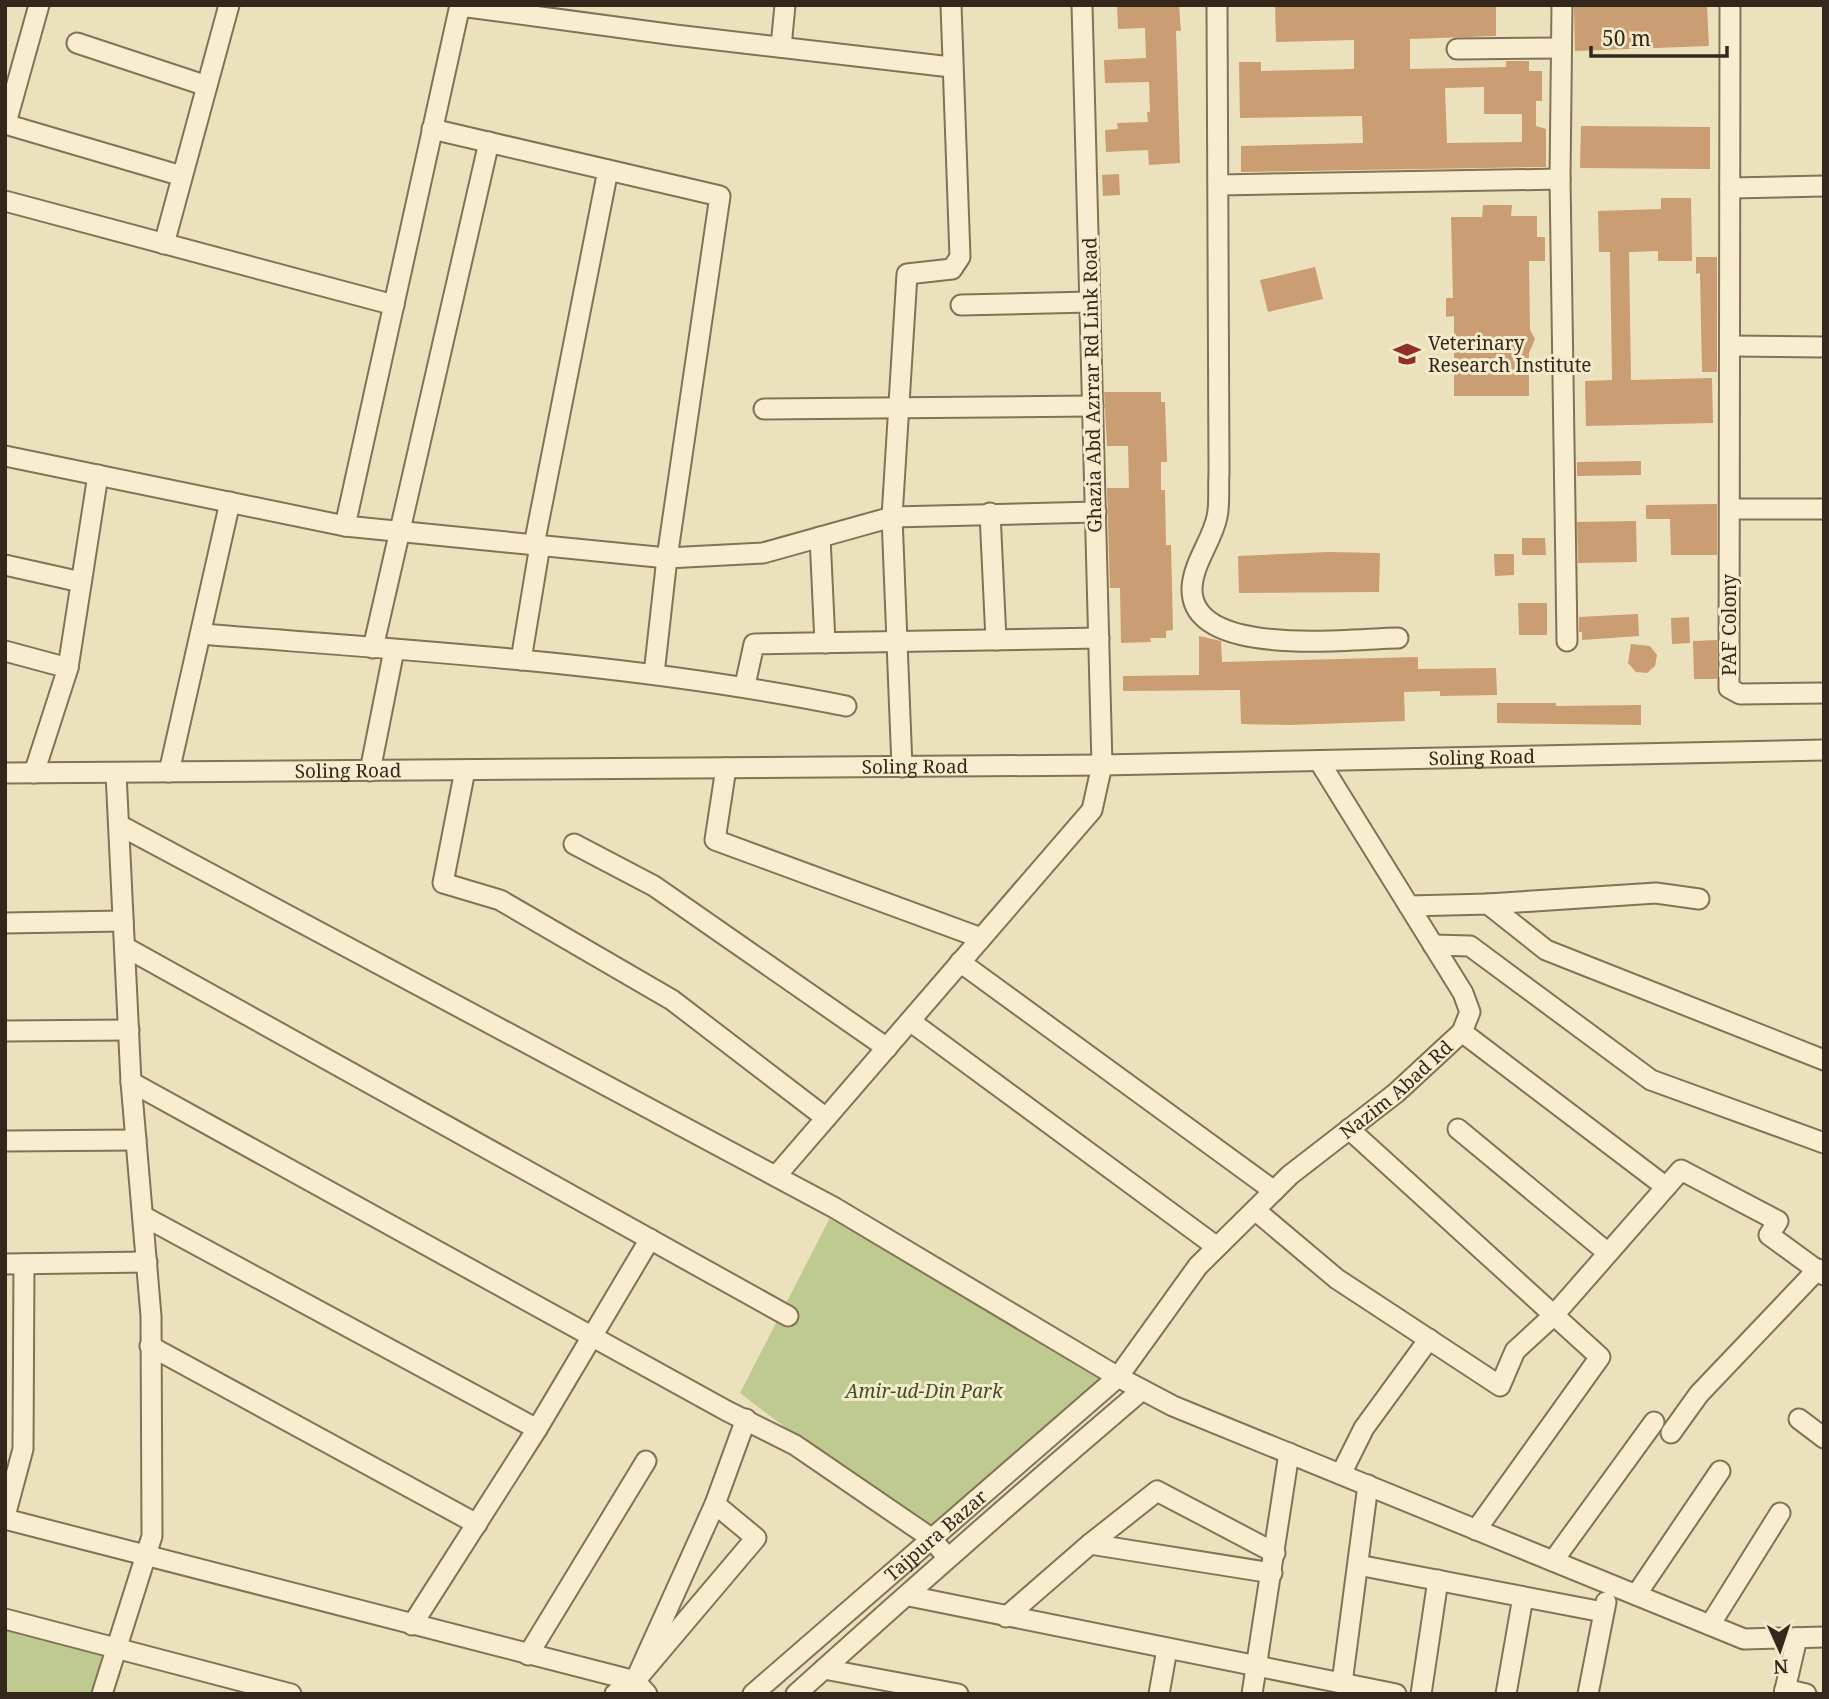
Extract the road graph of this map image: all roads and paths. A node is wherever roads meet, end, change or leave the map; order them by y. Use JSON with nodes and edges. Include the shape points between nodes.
{"nodes":[{"id":1,"x":39,"y":5,"type":"edge"},
{"id":2,"x":229,"y":5,"type":"edge"},
{"id":3,"x":460,"y":5,"type":"edge"},
{"id":4,"x":785,"y":5,"type":"edge"},
{"id":5,"x":951,"y":5,"type":"edge"},
{"id":6,"x":1082,"y":5,"type":"edge"},
{"id":7,"x":1217,"y":5,"type":"edge"},
{"id":8,"x":1562,"y":5,"type":"edge"},
{"id":9,"x":1730,"y":5,"type":"edge"},
{"id":10,"x":77,"y":43,"type":"dead end"},
{"id":11,"x":781,"y":47,"type":"junction"},
{"id":12,"x":1561,"y":48,"type":"junction"},
{"id":13,"x":1457,"y":49,"type":"dead end"},
{"id":14,"x":951,"y":67,"type":"junction"},
{"id":15,"x":207,"y":86,"type":"junction"},
{"id":16,"x":5,"y":124,"type":"edge"},
{"id":17,"x":432,"y":129,"type":"junction"},
{"id":18,"x":489,"y":142,"type":"junction"},
{"id":19,"x":608,"y":170,"type":"junction"},
{"id":20,"x":182,"y":176,"type":"junction"},
{"id":21,"x":1560,"y":178,"type":"junction"},
{"id":22,"x":1220,"y":185,"type":"junction"},
{"id":23,"x":1824,"y":186,"type":"edge"},
{"id":24,"x":1730,"y":188,"type":"junction"},
{"id":25,"x":5,"y":201,"type":"edge"},
{"id":26,"x":164,"y":244,"type":"junction"},
{"id":27,"x":1090,"y":302,"type":"junction"},
{"id":28,"x":394,"y":305,"type":"junction"},
{"id":29,"x":961,"y":305,"type":"dead end"},
{"id":30,"x":1730,"y":346,"type":"junction"},
{"id":31,"x":1824,"y":347,"type":"edge"},
{"id":32,"x":1093,"y":406,"type":"junction"},
{"id":33,"x":764,"y":409,"type":"dead end"},
{"id":34,"x":898,"y":409,"type":"junction"},
{"id":35,"x":5,"y":456,"type":"edge"},
{"id":36,"x":98,"y":475,"type":"junction"},
{"id":37,"x":230,"y":502,"type":"junction"},
{"id":38,"x":1730,"y":509,"type":"junction"},
{"id":39,"x":1824,"y":509,"type":"edge"},
{"id":40,"x":1096,"y":512,"type":"junction"},
{"id":41,"x":990,"y":513,"type":"junction"},
{"id":42,"x":892,"y":517,"type":"junction"},
{"id":43,"x":345,"y":526,"type":"junction"},
{"id":44,"x":400,"y":531,"type":"junction"},
{"id":45,"x":820,"y":537,"type":"junction"},
{"id":46,"x":537,"y":545,"type":"junction"},
{"id":47,"x":667,"y":558,"type":"junction"},
{"id":48,"x":5,"y":565,"type":"edge"},
{"id":49,"x":81,"y":582,"type":"junction"},
{"id":50,"x":201,"y":634,"type":"junction"},
{"id":51,"x":1099,"y":638,"type":"junction"},
{"id":52,"x":1398,"y":638,"type":"dead end"},
{"id":53,"x":996,"y":640,"type":"junction"},
{"id":54,"x":1567,"y":641,"type":"dead end"},
{"id":55,"x":825,"y":643,"type":"junction"},
{"id":56,"x":897,"y":643,"type":"junction"},
{"id":57,"x":373,"y":648,"type":"junction"},
{"id":58,"x":394,"y":650,"type":"junction"},
{"id":59,"x":5,"y":651,"type":"edge"},
{"id":60,"x":521,"y":660,"type":"junction"},
{"id":61,"x":68,"y":668,"type":"junction"},
{"id":62,"x":654,"y":674,"type":"junction"},
{"id":63,"x":745,"y":685,"type":"junction"},
{"id":64,"x":1824,"y":693,"type":"edge"},
{"id":65,"x":846,"y":706,"type":"dead end"},
{"id":66,"x":1824,"y":750,"type":"edge"},
{"id":67,"x":1319,"y":761,"type":"junction"},
{"id":68,"x":1102,"y":765,"type":"junction"},
{"id":69,"x":902,"y":767,"type":"junction"},
{"id":70,"x":726,"y":768,"type":"junction"},
{"id":71,"x":465,"y":770,"type":"junction"},
{"id":72,"x":370,"y":771,"type":"junction"},
{"id":73,"x":116,"y":772,"type":"junction"},
{"id":74,"x":169,"y":772,"type":"junction"},
{"id":75,"x":5,"y":773,"type":"edge"},
{"id":76,"x":34,"y":773,"type":"junction"},
{"id":77,"x":119,"y":825,"type":"junction"},
{"id":78,"x":574,"y":844,"type":"dead end"},
{"id":79,"x":1699,"y":899,"type":"dead end"},
{"id":80,"x":1488,"y":904,"type":"junction"},
{"id":81,"x":1409,"y":906,"type":"junction"},
{"id":82,"x":123,"y":921,"type":"junction"},
{"id":83,"x":5,"y":923,"type":"edge"},
{"id":84,"x":981,"y":938,"type":"junction"},
{"id":85,"x":1433,"y":945,"type":"junction"},
{"id":86,"x":125,"y":947,"type":"junction"},
{"id":87,"x":960,"y":962,"type":"junction"},
{"id":88,"x":910,"y":1021,"type":"junction"},
{"id":89,"x":129,"y":1030,"type":"junction"},
{"id":90,"x":5,"y":1031,"type":"edge"},
{"id":91,"x":1462,"y":1032,"type":"junction"},
{"id":92,"x":887,"y":1048,"type":"junction"},
{"id":93,"x":1824,"y":1060,"type":"edge"},
{"id":94,"x":131,"y":1082,"type":"junction"},
{"id":95,"x":826,"y":1118,"type":"junction"},
{"id":96,"x":1349,"y":1129,"type":"junction"},
{"id":97,"x":1458,"y":1129,"type":"dead end"},
{"id":98,"x":136,"y":1139,"type":"junction"},
{"id":99,"x":5,"y":1141,"type":"edge"},
{"id":100,"x":1824,"y":1143,"type":"edge"},
{"id":101,"x":776,"y":1176,"type":"junction"},
{"id":102,"x":1666,"y":1187,"type":"junction"},
{"id":103,"x":1274,"y":1191,"type":"junction"},
{"id":104,"x":1255,"y":1210,"type":"junction"},
{"id":105,"x":143,"y":1216,"type":"junction"},
{"id":106,"x":650,"y":1239,"type":"junction"},
{"id":107,"x":1217,"y":1247,"type":"junction"},
{"id":108,"x":1608,"y":1253,"type":"junction"},
{"id":109,"x":147,"y":1262,"type":"junction"},
{"id":110,"x":15,"y":1264,"type":"edge"},
{"id":111,"x":1821,"y":1272,"type":"edge"},
{"id":112,"x":1553,"y":1315,"type":"junction"},
{"id":113,"x":788,"y":1316,"type":"dead end"},
{"id":114,"x":592,"y":1336,"type":"junction"},
{"id":115,"x":1429,"y":1339,"type":"junction"},
{"id":116,"x":150,"y":1346,"type":"junction"},
{"id":117,"x":1118,"y":1377,"type":"junction"},
{"id":118,"x":1142,"y":1390,"type":"junction"},
{"id":119,"x":746,"y":1419,"type":"junction"},
{"id":120,"x":1799,"y":1419,"type":"dead end"},
{"id":121,"x":1654,"y":1422,"type":"dead end"},
{"id":122,"x":537,"y":1430,"type":"junction"},
{"id":123,"x":1671,"y":1433,"type":"dead end"},
{"id":124,"x":1824,"y":1438,"type":"edge"},
{"id":125,"x":1290,"y":1453,"type":"junction"},
{"id":126,"x":646,"y":1461,"type":"dead end"},
{"id":127,"x":1720,"y":1471,"type":"dead end"},
{"id":128,"x":1341,"y":1474,"type":"junction"},
{"id":129,"x":1368,"y":1485,"type":"junction"},
{"id":130,"x":715,"y":1504,"type":"junction"},
{"id":131,"x":1780,"y":1513,"type":"dead end"},
{"id":132,"x":5,"y":1518,"type":"edge"},
{"id":133,"x":477,"y":1524,"type":"junction"},
{"id":134,"x":1476,"y":1530,"type":"junction"},
{"id":135,"x":931,"y":1538,"type":"junction"},
{"id":136,"x":1090,"y":1544,"type":"junction"},
{"id":137,"x":1275,"y":1553,"type":"junction"},
{"id":138,"x":148,"y":1555,"type":"junction"},
{"id":139,"x":947,"y":1558,"type":"junction"},
{"id":140,"x":1553,"y":1561,"type":"junction"},
{"id":141,"x":1358,"y":1565,"type":"junction"},
{"id":142,"x":1272,"y":1573,"type":"junction"},
{"id":143,"x":1438,"y":1580,"type":"junction"},
{"id":144,"x":1613,"y":1585,"type":"junction"},
{"id":145,"x":1636,"y":1595,"type":"junction"},
{"id":146,"x":909,"y":1596,"type":"junction"},
{"id":147,"x":1523,"y":1597,"type":"junction"},
{"id":148,"x":1603,"y":1612,"type":"junction"},
{"id":149,"x":1006,"y":1617,"type":"junction"},
{"id":150,"x":5,"y":1619,"type":"edge"},
{"id":151,"x":412,"y":1625,"type":"junction"},
{"id":152,"x":1710,"y":1625,"type":"junction"},
{"id":153,"x":1824,"y":1637,"type":"edge"},
{"id":154,"x":1797,"y":1638,"type":"junction"},
{"id":155,"x":114,"y":1648,"type":"junction"},
{"id":156,"x":1167,"y":1649,"type":"junction"},
{"id":157,"x":528,"y":1655,"type":"junction"},
{"id":158,"x":1258,"y":1667,"type":"junction"},
{"id":159,"x":824,"y":1669,"type":"junction"},
{"id":160,"x":1342,"y":1683,"type":"junction"},
{"id":161,"x":641,"y":1688,"type":"edge"},
{"id":162,"x":1784,"y":1692,"type":"edge"},
{"id":163,"x":102,"y":1694,"type":"edge"},
{"id":164,"x":291,"y":1694,"type":"edge"},
{"id":165,"x":615,"y":1694,"type":"edge"},
{"id":166,"x":753,"y":1694,"type":"edge"},
{"id":167,"x":796,"y":1694,"type":"edge"},
{"id":168,"x":958,"y":1694,"type":"edge"},
{"id":169,"x":1159,"y":1694,"type":"edge"},
{"id":170,"x":1252,"y":1694,"type":"edge"},
{"id":171,"x":1396,"y":1694,"type":"edge"},
{"id":172,"x":1421,"y":1694,"type":"edge"},
{"id":173,"x":1506,"y":1694,"type":"edge"},
{"id":174,"x":1588,"y":1694,"type":"edge"},
{"id":175,"x":1806,"y":1694,"type":"edge"}],
"edges":[{"from":1,"to":16,"type":"street"},
{"from":2,"to":15,"type":"street"},
{"from":3,"to":11,"type":"street"},
{"from":3,"to":17,"type":"street"},
{"from":4,"to":11,"type":"street"},
{"from":5,"to":14,"type":"street"},
{"from":6,"to":27,"type":"street","name":"Ghazia Abd Azrrar Rd Link Road"},
{"from":7,"to":22,"type":"street"},
{"from":8,"to":12,"type":"street"},
{"from":9,"to":24,"type":"street","name":"PAF Colony"},
{"from":10,"to":15,"type":"street"},
{"from":11,"to":14,"type":"street"},
{"from":12,"to":13,"type":"street"},
{"from":12,"to":21,"type":"street"},
{"from":14,"to":34,"type":"street","via":[[960,257],[952,269],[907,274]]},
{"from":15,"to":20,"type":"street"},
{"from":16,"to":20,"type":"street"},
{"from":17,"to":18,"type":"street"},
{"from":17,"to":28,"type":"street"},
{"from":18,"to":19,"type":"street"},
{"from":18,"to":44,"type":"street"},
{"from":19,"to":46,"type":"street"},
{"from":19,"to":47,"type":"street","via":[[717,194],[720,201]]},
{"from":20,"to":26,"type":"street"},
{"from":21,"to":22,"type":"street"},
{"from":21,"to":54,"type":"street"},
{"from":22,"to":52,"type":"street","via":[[1217,518],[1192,588],[1195,604],[1201,617],[1234,635]]},
{"from":23,"to":24,"type":"street"},
{"from":24,"to":30,"type":"street","name":"PAF Colony"},
{"from":25,"to":26,"type":"street"},
{"from":26,"to":28,"type":"street"},
{"from":27,"to":29,"type":"street"},
{"from":27,"to":32,"type":"street","name":"Ghazia Abd Azrrar Rd Link Road"},
{"from":28,"to":43,"type":"street"},
{"from":30,"to":31,"type":"street"},
{"from":30,"to":38,"type":"street","name":"PAF Colony"},
{"from":32,"to":34,"type":"street"},
{"from":32,"to":40,"type":"street","name":"Ghazia Abd Azrrar Rd Link Road"},
{"from":33,"to":34,"type":"street"},
{"from":34,"to":42,"type":"street"},
{"from":35,"to":36,"type":"street"},
{"from":36,"to":37,"type":"street"},
{"from":36,"to":49,"type":"street"},
{"from":37,"to":43,"type":"street"},
{"from":37,"to":50,"type":"street"},
{"from":38,"to":39,"type":"street"},
{"from":38,"to":64,"type":"street","name":"PAF Colony","via":[[1729,688],[1740,694]]},
{"from":40,"to":41,"type":"street"},
{"from":40,"to":51,"type":"street","name":"Ghazia Abd Azrrar Rd Link Road"},
{"from":41,"to":42,"type":"street"},
{"from":41,"to":53,"type":"street"},
{"from":42,"to":45,"type":"street"},
{"from":42,"to":56,"type":"street"},
{"from":43,"to":44,"type":"street"},
{"from":44,"to":46,"type":"street"},
{"from":44,"to":57,"type":"street"},
{"from":45,"to":47,"type":"street","via":[[763,553]]},
{"from":45,"to":55,"type":"street"},
{"from":46,"to":47,"type":"street"},
{"from":46,"to":60,"type":"street"},
{"from":47,"to":62,"type":"street"},
{"from":48,"to":49,"type":"street"},
{"from":49,"to":61,"type":"street"},
{"from":50,"to":57,"type":"street"},
{"from":50,"to":74,"type":"street"},
{"from":51,"to":53,"type":"street"},
{"from":51,"to":68,"type":"street","name":"Ghazia Abd Azrrar Rd Link Road"},
{"from":53,"to":56,"type":"street"},
{"from":55,"to":56,"type":"street"},
{"from":55,"to":63,"type":"street","via":[[754,644]]},
{"from":56,"to":69,"type":"street"},
{"from":57,"to":58,"type":"street"},
{"from":58,"to":60,"type":"street"},
{"from":58,"to":72,"type":"street"},
{"from":59,"to":61,"type":"street"},
{"from":60,"to":62,"type":"street"},
{"from":61,"to":76,"type":"street"},
{"from":62,"to":63,"type":"street"},
{"from":63,"to":65,"type":"street"},
{"from":66,"to":67,"type":"street","name":"Soling Road"},
{"from":67,"to":68,"type":"street","name":"Soling Road"},
{"from":67,"to":81,"type":"street","name":"Nazim Abad Rd"},
{"from":68,"to":69,"type":"street","name":"Soling Road"},
{"from":68,"to":84,"type":"street","name":"Ghazia Abd Azrrar Rd Link Road","via":[[1092,810]]},
{"from":69,"to":70,"type":"street","name":"Soling Road"},
{"from":70,"to":71,"type":"street","name":"Soling Road"},
{"from":70,"to":84,"type":"street","via":[[715,840]]},
{"from":71,"to":72,"type":"street","name":"Soling Road"},
{"from":71,"to":95,"type":"street","via":[[443,883],[500,900],[672,1000]]},
{"from":72,"to":74,"type":"street","name":"Soling Road"},
{"from":73,"to":74,"type":"street","name":"Soling Road"},
{"from":73,"to":76,"type":"street","name":"Soling Road"},
{"from":73,"to":77,"type":"street"},
{"from":75,"to":76,"type":"street","name":"Soling Road"},
{"from":77,"to":82,"type":"street"},
{"from":77,"to":101,"type":"street"},
{"from":78,"to":92,"type":"street","via":[[654,886]]},
{"from":79,"to":80,"type":"street","via":[[1656,893]]},
{"from":80,"to":81,"type":"street"},
{"from":80,"to":93,"type":"street","via":[[1546,950]]},
{"from":81,"to":85,"type":"street","name":"Nazim Abad Rd"},
{"from":82,"to":83,"type":"street"},
{"from":82,"to":86,"type":"street"},
{"from":84,"to":87,"type":"street","name":"Ghazia Abd Azrrar Rd Link Road"},
{"from":85,"to":91,"type":"street","name":"Nazim Abad Rd","via":[[1470,1012]]},
{"from":85,"to":100,"type":"street","via":[[1470,946],[1651,1080]]},
{"from":86,"to":89,"type":"street"},
{"from":86,"to":106,"type":"street"},
{"from":87,"to":88,"type":"street","name":"Ghazia Abd Azrrar Rd Link Road"},
{"from":87,"to":103,"type":"street"},
{"from":88,"to":92,"type":"street","name":"Ghazia Abd Azrrar Rd Link Road"},
{"from":88,"to":107,"type":"street"},
{"from":89,"to":90,"type":"street"},
{"from":89,"to":94,"type":"street"},
{"from":91,"to":96,"type":"street","name":"Nazim Abad Rd"},
{"from":91,"to":102,"type":"street"},
{"from":92,"to":95,"type":"street","name":"Ghazia Abd Azrrar Rd Link Road"},
{"from":94,"to":98,"type":"street"},
{"from":94,"to":114,"type":"street"},
{"from":95,"to":101,"type":"street","name":"Ghazia Abd Azrrar Rd Link Road"},
{"from":96,"to":103,"type":"street","name":"Nazim Abad Rd"},
{"from":96,"to":112,"type":"street"},
{"from":97,"to":108,"type":"street"},
{"from":98,"to":99,"type":"street"},
{"from":98,"to":105,"type":"street"},
{"from":101,"to":117,"type":"street"},
{"from":102,"to":108,"type":"street"},
{"from":102,"to":111,"type":"street","via":[[1681,1170],[1778,1221],[1769,1235]]},
{"from":103,"to":104,"type":"street","name":"Nazim Abad Rd"},
{"from":104,"to":107,"type":"street","name":"Nazim Abad Rd"},
{"from":104,"to":115,"type":"street","via":[[1337,1279]]},
{"from":105,"to":109,"type":"street"},
{"from":105,"to":122,"type":"street"},
{"from":106,"to":113,"type":"street"},
{"from":106,"to":114,"type":"street"},
{"from":107,"to":117,"type":"street","name":"Nazim Abad Rd","via":[[1198,1266]]},
{"from":108,"to":112,"type":"street"},
{"from":109,"to":110,"type":"street"},
{"from":109,"to":116,"type":"street"},
{"from":110,"to":132,"type":"street","via":[[23,1449]]},
{"from":111,"to":123,"type":"street","via":[[1699,1394]]},
{"from":112,"to":115,"type":"street","via":[[1515,1351],[1500,1386]]},
{"from":112,"to":134,"type":"street","via":[[1600,1357]]},
{"from":114,"to":119,"type":"street"},
{"from":114,"to":122,"type":"street"},
{"from":115,"to":128,"type":"street","via":[[1364,1428]]},
{"from":116,"to":133,"type":"street"},
{"from":116,"to":138,"type":"street","via":[[152,1536]]},
{"from":117,"to":118,"type":"street"},
{"from":117,"to":135,"type":"street","name":"Tajpura Bazar"},
{"from":118,"to":125,"type":"street"},
{"from":118,"to":139,"type":"street","name":"Tajpura Bazar"},
{"from":119,"to":130,"type":"street"},
{"from":119,"to":135,"type":"street","via":[[794,1445]]},
{"from":120,"to":124,"type":"street"},
{"from":121,"to":140,"type":"street"},
{"from":122,"to":133,"type":"street"},
{"from":125,"to":128,"type":"street"},
{"from":125,"to":137,"type":"street"},
{"from":126,"to":157,"type":"street"},
{"from":127,"to":145,"type":"street"},
{"from":128,"to":129,"type":"street"},
{"from":129,"to":134,"type":"street"},
{"from":129,"to":141,"type":"street"},
{"from":130,"to":161,"type":"street"},
{"from":130,"to":161,"type":"street","via":[[755,1538]]},
{"from":131,"to":152,"type":"street"},
{"from":132,"to":138,"type":"street"},
{"from":133,"to":151,"type":"street"},
{"from":134,"to":140,"type":"street"},
{"from":135,"to":139,"type":"street"},
{"from":135,"to":166,"type":"street","name":"Tajpura Bazar"},
{"from":136,"to":137,"type":"street","via":[[1157,1491]]},
{"from":136,"to":142,"type":"street"},
{"from":136,"to":149,"type":"street"},
{"from":137,"to":142,"type":"street"},
{"from":138,"to":151,"type":"street"},
{"from":138,"to":155,"type":"street"},
{"from":139,"to":146,"type":"street","name":"Tajpura Bazar"},
{"from":140,"to":144,"type":"street"},
{"from":141,"to":143,"type":"street"},
{"from":141,"to":160,"type":"street"},
{"from":142,"to":158,"type":"street"},
{"from":143,"to":147,"type":"street"},
{"from":143,"to":172,"type":"street"},
{"from":144,"to":145,"type":"street"},
{"from":144,"to":148,"type":"street"},
{"from":145,"to":152,"type":"street"},
{"from":146,"to":149,"type":"street"},
{"from":146,"to":159,"type":"street","name":"Tajpura Bazar"},
{"from":147,"to":148,"type":"street"},
{"from":147,"to":173,"type":"street"},
{"from":148,"to":174,"type":"street"},
{"from":149,"to":156,"type":"street"},
{"from":150,"to":155,"type":"street"},
{"from":151,"to":157,"type":"street"},
{"from":152,"to":154,"type":"street","via":[[1744,1639]]},
{"from":153,"to":154,"type":"street"},
{"from":154,"to":162,"type":"street"},
{"from":155,"to":163,"type":"street"},
{"from":155,"to":164,"type":"street"},
{"from":156,"to":158,"type":"street"},
{"from":156,"to":169,"type":"street"},
{"from":157,"to":161,"type":"street"},
{"from":158,"to":160,"type":"street"},
{"from":158,"to":170,"type":"street"},
{"from":159,"to":167,"type":"street","name":"Tajpura Bazar"},
{"from":159,"to":168,"type":"street"},
{"from":160,"to":171,"type":"street"},
{"from":161,"to":165,"type":"street"},
{"from":162,"to":175,"type":"street"}]}
